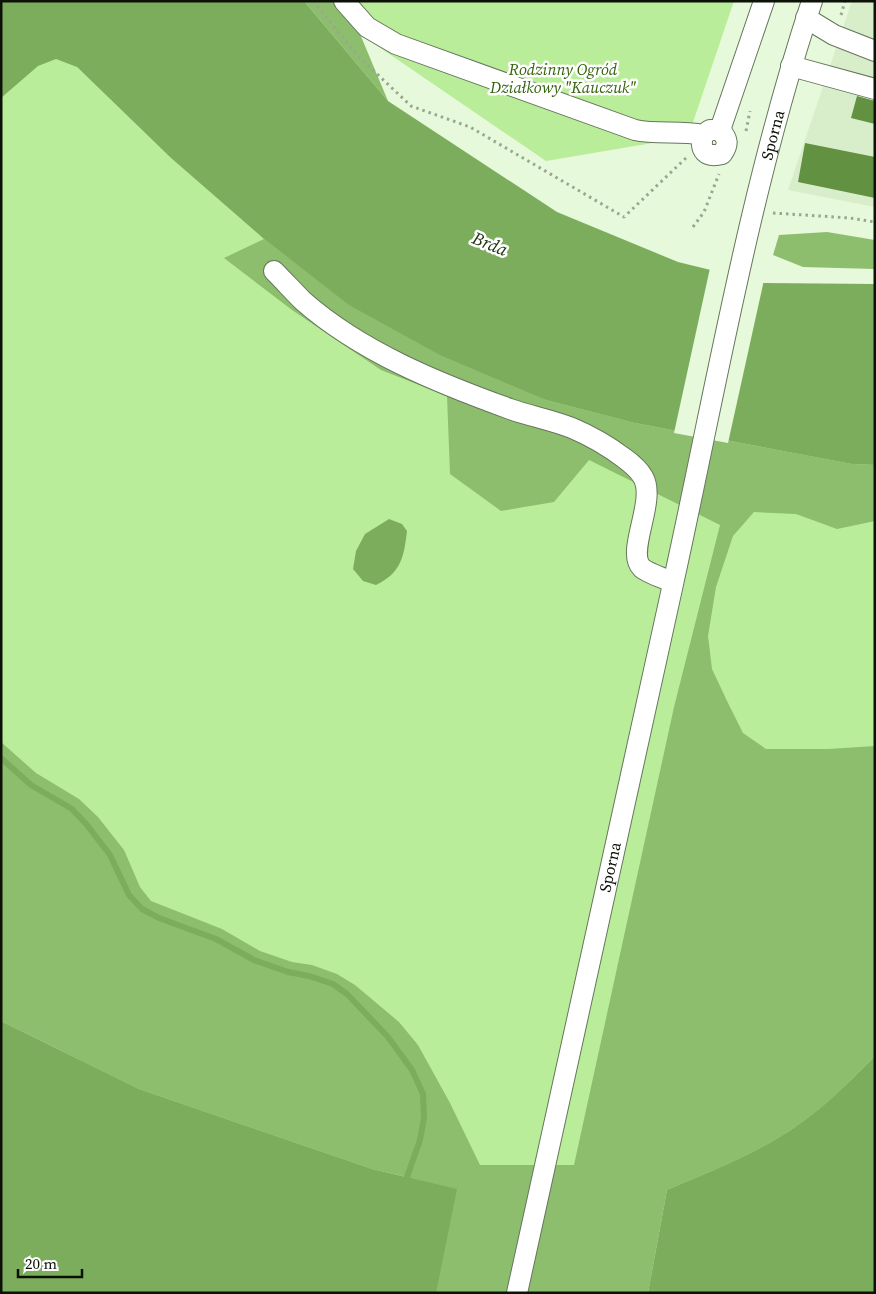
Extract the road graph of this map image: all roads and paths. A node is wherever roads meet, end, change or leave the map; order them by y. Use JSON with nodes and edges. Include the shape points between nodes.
{"nodes":[{"id":1,"x":313,"y":1,"type":"edge"},
{"id":2,"x":344,"y":1,"type":"edge"},
{"id":3,"x":764,"y":1,"type":"edge"},
{"id":4,"x":845,"y":1,"type":"edge"},
{"id":5,"x":809,"y":10,"type":"edge"},
{"id":6,"x":834,"y":35,"type":"junction"},
{"id":7,"x":875,"y":52,"type":"edge"},
{"id":8,"x":791,"y":66,"type":"junction"},
{"id":9,"x":875,"y":89,"type":"edge"},
{"id":10,"x":708,"y":137,"type":"junction"},
{"id":11,"x":722,"y":154,"type":"joint"},
{"id":12,"x":770,"y":221,"type":"dead end"},
{"id":13,"x":875,"y":222,"type":"edge"},
{"id":14,"x":693,"y":227,"type":"dead end"},
{"id":15,"x":274,"y":271,"type":"dead end"},
{"id":16,"x":673,"y":582,"type":"junction"},
{"id":17,"x":517,"y":1293,"type":"edge"}],
"edges":[{"from":1,"to":10,"type":"path","via":[[358,56],[411,106],[470,127],[624,217]]},
{"from":2,"to":10,"type":"street","via":[[367,26],[396,44],[635,130],[683,132]]},
{"from":3,"to":10,"type":"street"},
{"from":4,"to":6,"type":"path"},
{"from":5,"to":6,"type":"street"},
{"from":5,"to":8,"type":"street","name":"Sporna"},
{"from":6,"to":7,"type":"street"},
{"from":8,"to":9,"type":"street"},
{"from":8,"to":16,"type":"street","name":"Sporna","via":[[772,133]]},
{"from":10,"to":11,"type":"street","via":[[727,137],[728,146]]},
{"from":11,"to":14,"type":"path","via":[[718,176],[704,212]]},
{"from":12,"to":13,"type":"path","via":[[772,213]]},
{"from":15,"to":16,"type":"street","via":[[347,334],[387,356],[511,410],[571,428],[597,440],[625,459],[644,478],[646,487],[647,498],[636,556],[642,568]]},
{"from":16,"to":17,"type":"street","name":"Sporna"}]}
